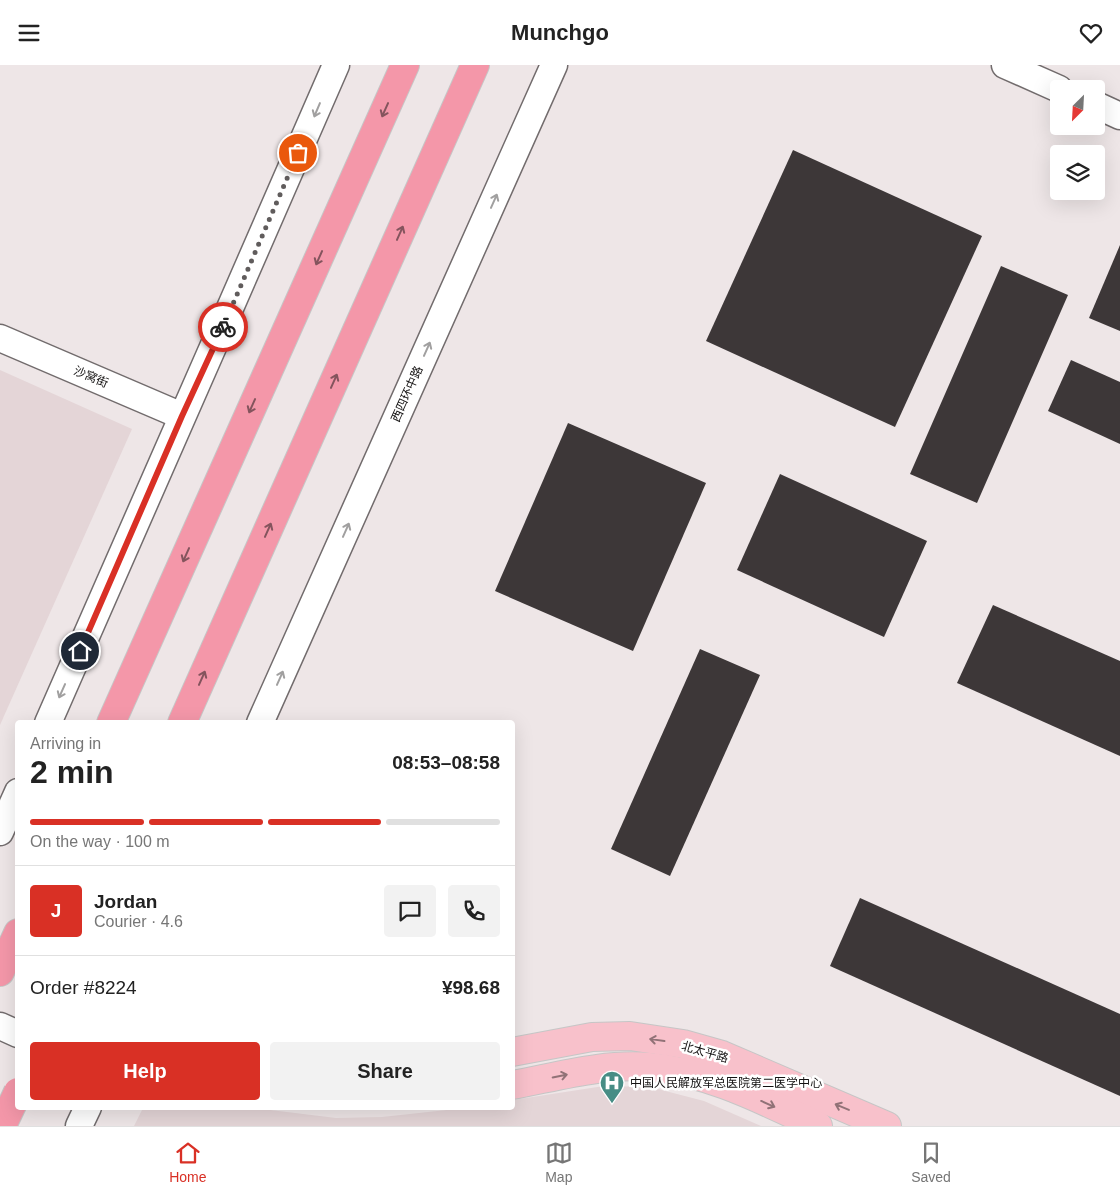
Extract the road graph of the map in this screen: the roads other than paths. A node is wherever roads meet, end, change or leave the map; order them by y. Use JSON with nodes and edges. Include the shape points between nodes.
{"nodes":[{"id":1,"x":336,"y":65,"type":"edge"},
{"id":2,"x":405,"y":65,"type":"edge"},
{"id":3,"x":475,"y":65,"type":"edge"},
{"id":4,"x":554,"y":65,"type":"edge"},
{"id":5,"x":1006,"y":65,"type":"edge"},
{"id":6,"x":1050,"y":85,"type":"edge"},
{"id":7,"x":1105,"y":109,"type":"edge"},
{"id":8,"x":1120,"y":116,"type":"edge"},
{"id":9,"x":0,"y":338,"type":"edge"},
{"id":10,"x":182,"y":416,"type":"junction"},
{"id":11,"x":49,"y":720,"type":"edge"},
{"id":12,"x":112,"y":720,"type":"edge"},
{"id":13,"x":183,"y":720,"type":"edge"},
{"id":14,"x":261,"y":720,"type":"edge"},
{"id":15,"x":15,"y":799,"type":"edge"},
{"id":16,"x":0,"y":832,"type":"edge"},
{"id":17,"x":15,"y":940,"type":"edge"},
{"id":18,"x":0,"y":972,"type":"edge"},
{"id":19,"x":0,"y":1026,"type":"edge"},
{"id":20,"x":15,"y":1033,"type":"edge"},
{"id":21,"x":515,"y":1051,"type":"edge"},
{"id":22,"x":515,"y":1084,"type":"edge"},
{"id":23,"x":15,"y":1098,"type":"edge"},
{"id":24,"x":87,"y":1110,"type":"edge"},
{"id":25,"x":0,"y":1123,"type":"edge"},
{"id":26,"x":2,"y":1126,"type":"edge"},
{"id":27,"x":8,"y":1126,"type":"edge"},
{"id":28,"x":79,"y":1126,"type":"edge"},
{"id":29,"x":818,"y":1126,"type":"edge"},
{"id":30,"x":887,"y":1126,"type":"edge"}],
"edges":[{"from":1,"to":10,"type":"street","one_way":true},
{"from":2,"to":12,"type":"highway","one_way":true},
{"from":13,"to":3,"type":"highway","one_way":true},
{"from":14,"to":4,"type":"street","name":"西四环中路","one_way":true},
{"from":5,"to":6,"type":"street"},
{"from":7,"to":8,"type":"street"},
{"from":9,"to":10,"type":"street","name":"沙窝街"},
{"from":10,"to":11,"type":"street","one_way":true},
{"from":15,"to":16,"type":"street"},
{"from":17,"to":18,"type":"highway"},
{"from":19,"to":20,"type":"street"},
{"from":30,"to":21,"type":"main road","name":"北太平路","one_way":true,"via":[[722,1055],[683,1044],[630,1036],[592,1037]]},
{"from":22,"to":29,"type":"main road","name":"北太平路","one_way":true,"via":[[598,1069],[647,1067],[670,1070],[726,1084]]},
{"from":23,"to":26,"type":"highway","bridge":true},
{"from":24,"to":28,"type":"street"},
{"from":25,"to":27,"type":"street"}]}
